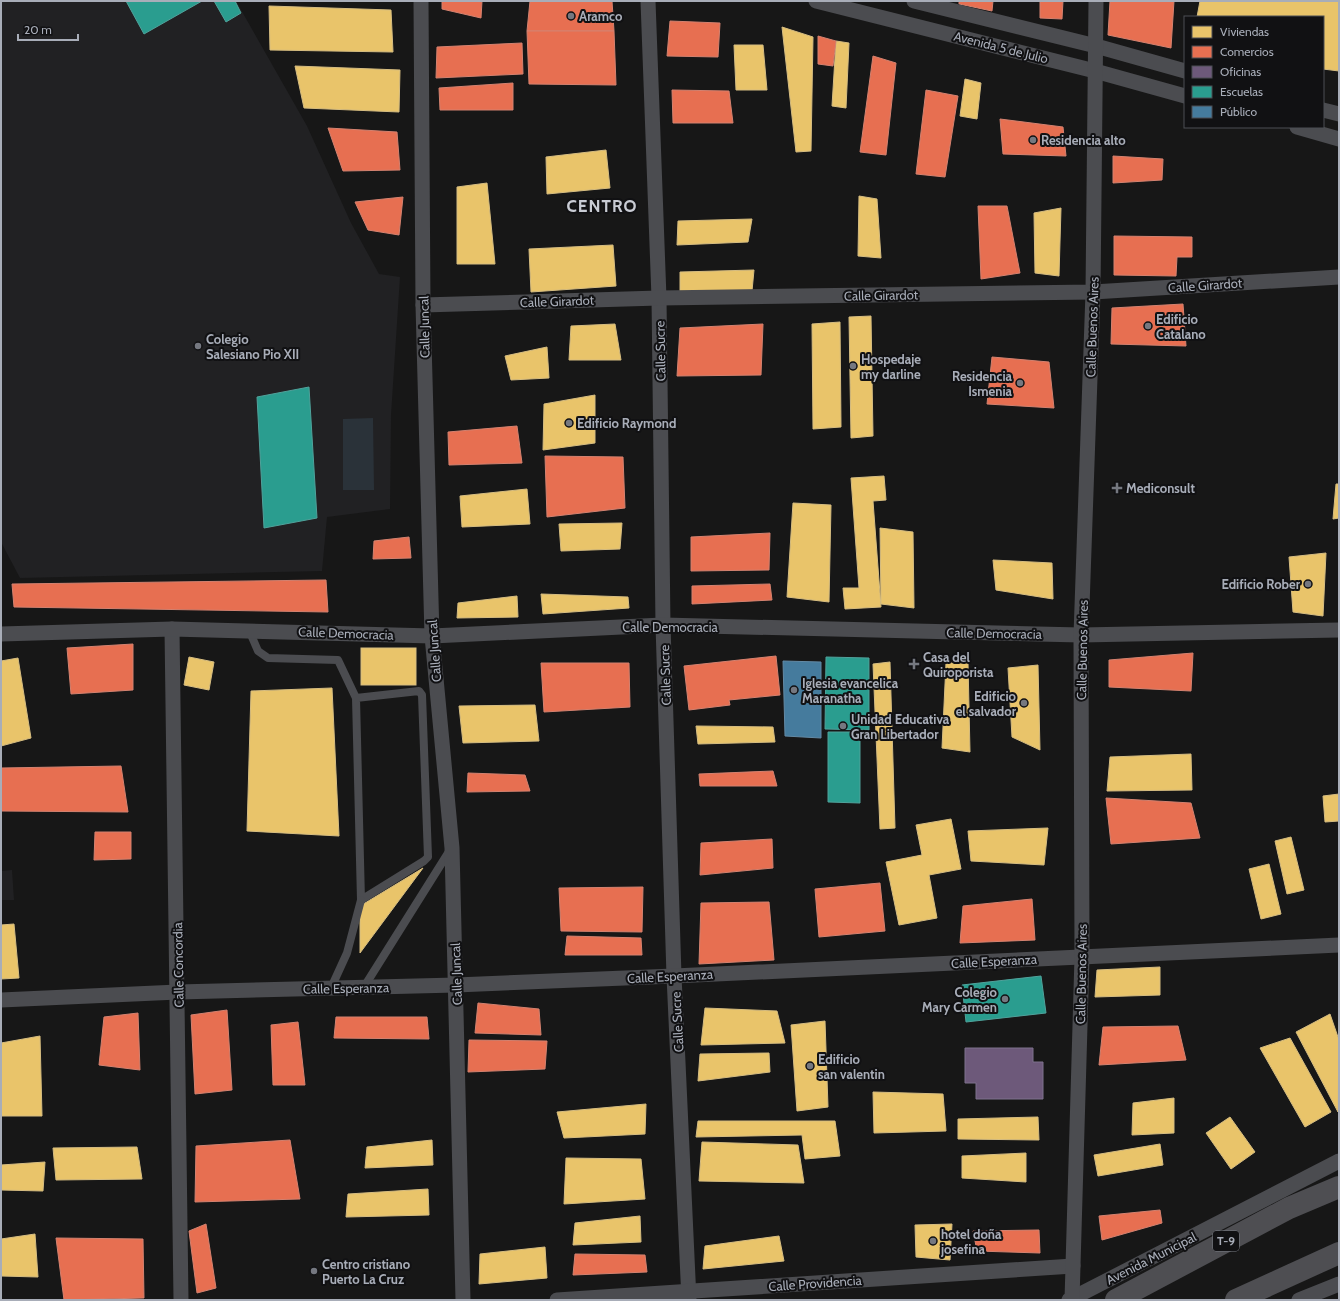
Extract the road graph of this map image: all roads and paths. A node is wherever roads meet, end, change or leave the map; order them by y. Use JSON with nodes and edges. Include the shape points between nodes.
{"nodes":[{"id":1,"x":421,"y":1,"type":"edge"},
{"id":2,"x":648,"y":1,"type":"edge"},
{"id":3,"x":816,"y":1,"type":"edge"},
{"id":4,"x":914,"y":1,"type":"edge"},
{"id":5,"x":1096,"y":1,"type":"edge"},
{"id":6,"x":1096,"y":46,"type":"junction"},
{"id":7,"x":1095,"y":71,"type":"junction"},
{"id":8,"x":1184,"y":71,"type":"edge"},
{"id":9,"x":1184,"y":96,"type":"edge"},
{"id":10,"x":1324,"y":110,"type":"edge"},
{"id":11,"x":1339,"y":114,"type":"edge"},
{"id":12,"x":1300,"y":128,"type":"edge"},
{"id":13,"x":1339,"y":139,"type":"edge"},
{"id":14,"x":1339,"y":277,"type":"edge"},
{"id":15,"x":1093,"y":292,"type":"junction"},
{"id":16,"x":660,"y":298,"type":"junction"},
{"id":17,"x":423,"y":305,"type":"junction"},
{"id":18,"x":663,"y":625,"type":"junction"},
{"id":19,"x":172,"y":630,"type":"junction"},
{"id":20,"x":248,"y":630,"type":"junction"},
{"id":21,"x":1339,"y":630,"type":"edge"},
{"id":22,"x":1,"y":634,"type":"edge"},
{"id":23,"x":1081,"y":635,"type":"junction"},
{"id":24,"x":432,"y":636,"type":"junction"},
{"id":25,"x":356,"y":698,"type":"junction"},
{"id":26,"x":452,"y":848,"type":"junction"},
{"id":27,"x":360,"y":900,"type":"junction"},
{"id":28,"x":1339,"y":945,"type":"edge"},
{"id":29,"x":1082,"y":957,"type":"junction"},
{"id":30,"x":674,"y":976,"type":"junction"},
{"id":31,"x":456,"y":985,"type":"junction"},
{"id":32,"x":364,"y":987,"type":"junction"},
{"id":33,"x":331,"y":988,"type":"junction"},
{"id":34,"x":178,"y":992,"type":"junction"},
{"id":35,"x":1,"y":1000,"type":"edge"},
{"id":36,"x":1339,"y":1161,"type":"edge"},
{"id":37,"x":1339,"y":1187,"type":"edge"},
{"id":38,"x":1339,"y":1253,"type":"edge"},
{"id":39,"x":1073,"y":1266,"type":"junction"},
{"id":40,"x":1339,"y":1284,"type":"edge"},
{"id":41,"x":690,"y":1296,"type":"edge"},
{"id":42,"x":181,"y":1300,"type":"edge"},
{"id":43,"x":463,"y":1300,"type":"edge"},
{"id":44,"x":557,"y":1300,"type":"edge"},
{"id":45,"x":1071,"y":1300,"type":"edge"},
{"id":46,"x":1116,"y":1300,"type":"edge"},
{"id":47,"x":1236,"y":1300,"type":"edge"},
{"id":48,"x":1300,"y":1300,"type":"edge"}],
"edges":[{"from":1,"to":17,"type":"street","name":"Calle Juncal"},
{"from":2,"to":16,"type":"street","name":"Calle Sucre"},
{"from":3,"to":7,"type":"street","name":"Avenida 5 de Julio"},
{"from":4,"to":6,"type":"street","name":"Avenida 5 de Julio"},
{"from":5,"to":6,"type":"street","name":"Calle Buenos Aires"},
{"from":6,"to":7,"type":"street","name":"Calle Buenos Aires"},
{"from":6,"to":8,"type":"street","name":"Avenida 5 de Julio"},
{"from":7,"to":9,"type":"street","name":"Avenida 5 de Julio"},
{"from":7,"to":15,"type":"street","name":"Calle Buenos Aires"},
{"from":10,"to":11,"type":"street"},
{"from":12,"to":13,"type":"street"},
{"from":14,"to":15,"type":"street","name":"Calle Girardot"},
{"from":15,"to":16,"type":"street","name":"Calle Girardot"},
{"from":15,"to":23,"type":"street","name":"Calle Buenos Aires"},
{"from":16,"to":17,"type":"street","name":"Calle Girardot"},
{"from":16,"to":18,"type":"street","name":"Calle Sucre"},
{"from":17,"to":24,"type":"street","name":"Calle Juncal"},
{"from":18,"to":23,"type":"street","name":"Calle Democracia"},
{"from":18,"to":24,"type":"street","name":"Calle Democracia"},
{"from":18,"to":30,"type":"street","name":"Calle Sucre"},
{"from":19,"to":20,"type":"street","name":"Calle Democracia"},
{"from":19,"to":22,"type":"street","name":"Calle Democracia"},
{"from":19,"to":34,"type":"street","name":"Calle Concordia"},
{"from":20,"to":24,"type":"street","name":"Calle Democracia"},
{"from":20,"to":25,"type":"lane","via":[[258,651],[268,658],[338,660]]},
{"from":21,"to":23,"type":"street","name":"Calle Democracia"},
{"from":23,"to":29,"type":"street","name":"Calle Buenos Aires"},
{"from":24,"to":26,"type":"street","name":"Calle Juncal"},
{"from":25,"to":27,"type":"lane"},
{"from":25,"to":27,"type":"lane","via":[[418,691],[422,695],[428,857]]},
{"from":26,"to":31,"type":"street","name":"Calle Juncal"},
{"from":26,"to":32,"type":"lane"},
{"from":27,"to":33,"type":"lane","via":[[347,953]]},
{"from":28,"to":29,"type":"street","name":"Calle Esperanza"},
{"from":29,"to":30,"type":"street","name":"Calle Esperanza"},
{"from":29,"to":39,"type":"street","name":"Calle Buenos Aires"},
{"from":30,"to":31,"type":"street","name":"Calle Esperanza"},
{"from":30,"to":41,"type":"street","name":"Calle Sucre"},
{"from":31,"to":32,"type":"street","name":"Calle Esperanza"},
{"from":31,"to":43,"type":"street","name":"Calle Juncal"},
{"from":32,"to":33,"type":"street","name":"Calle Esperanza"},
{"from":33,"to":34,"type":"street","name":"Calle Esperanza"},
{"from":34,"to":35,"type":"street","name":"Calle Esperanza"},
{"from":34,"to":42,"type":"street","name":"Calle Concordia"},
{"from":36,"to":45,"type":"street","name":"Avenida Municipal","number":"T-9"},
{"from":37,"to":46,"type":"highway","name":"Avenida Municipal","number":"T-9","via":[[1290,1208]]},
{"from":38,"to":47,"type":"highway"},
{"from":39,"to":41,"type":"street","name":"Calle Providencia"},
{"from":39,"to":45,"type":"street","name":"Calle Buenos Aires"},
{"from":40,"to":48,"type":"street"},
{"from":41,"to":44,"type":"street","name":"Calle Providencia"}]}
